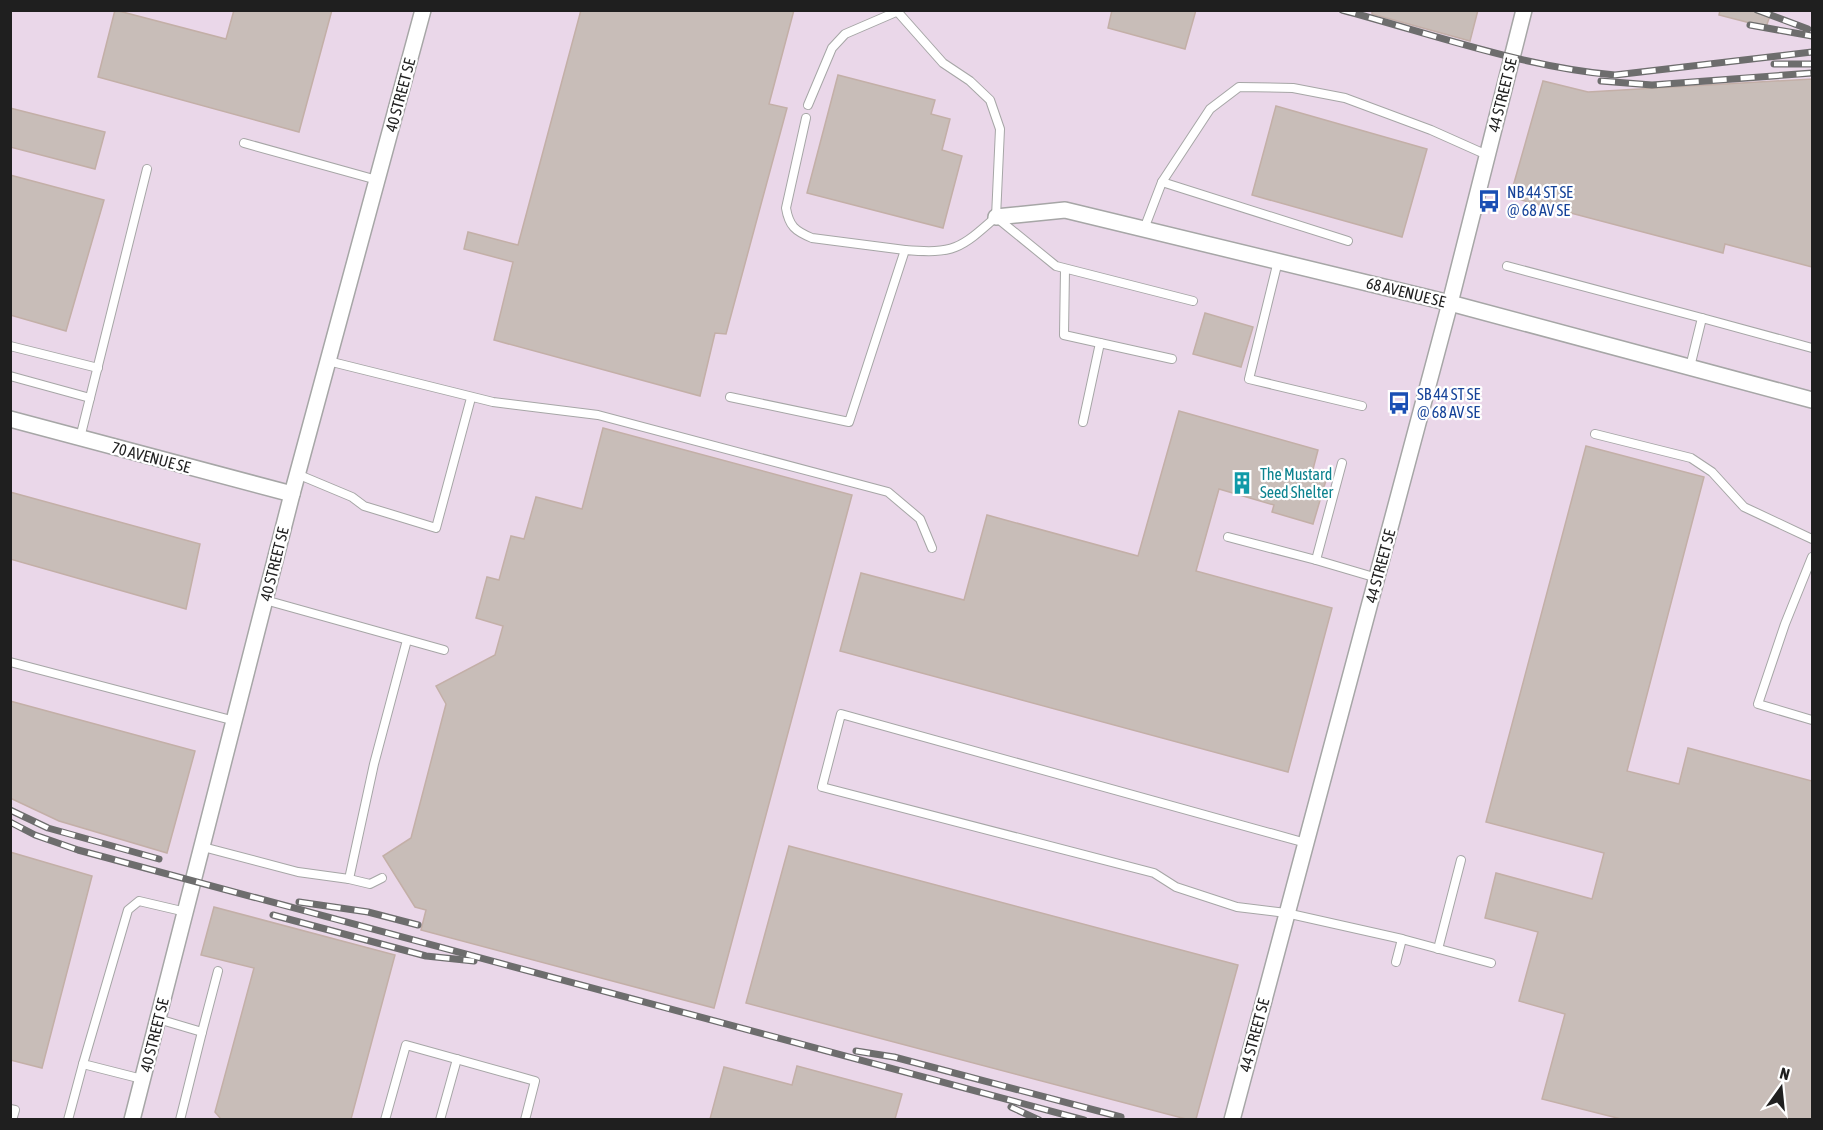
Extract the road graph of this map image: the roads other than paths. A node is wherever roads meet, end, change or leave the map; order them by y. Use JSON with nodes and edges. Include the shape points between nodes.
{"nodes":[{"id":1,"x":423,"y":10,"type":"edge"},
{"id":2,"x":1524,"y":10,"type":"edge"},
{"id":3,"x":896,"y":11,"type":"edge"},
{"id":4,"x":808,"y":105,"type":"dead end"},
{"id":5,"x":806,"y":118,"type":"dead end"},
{"id":6,"x":244,"y":143,"type":"dead end"},
{"id":7,"x":1487,"y":155,"type":"junction"},
{"id":8,"x":147,"y":169,"type":"dead end"},
{"id":9,"x":377,"y":180,"type":"junction"},
{"id":10,"x":1162,"y":182,"type":"junction"},
{"id":11,"x":996,"y":217,"type":"junction"},
{"id":12,"x":1144,"y":229,"type":"junction"},
{"id":13,"x":1348,"y":241,"type":"dead end"},
{"id":14,"x":905,"y":250,"type":"junction"},
{"id":15,"x":1278,"y":261,"type":"junction"},
{"id":16,"x":1507,"y":266,"type":"dead end"},
{"id":17,"x":1065,"y":268,"type":"junction"},
{"id":18,"x":1192,"y":301,"type":"dead end"},
{"id":19,"x":1450,"y":303,"type":"junction"},
{"id":20,"x":1702,"y":318,"type":"junction"},
{"id":21,"x":1100,"y":343,"type":"junction"},
{"id":22,"x":10,"y":346,"type":"edge"},
{"id":23,"x":1812,"y":348,"type":"edge"},
{"id":24,"x":1172,"y":359,"type":"dead end"},
{"id":25,"x":328,"y":361,"type":"junction"},
{"id":26,"x":1690,"y":367,"type":"junction"},
{"id":27,"x":98,"y":368,"type":"junction"},
{"id":28,"x":10,"y":376,"type":"edge"},
{"id":29,"x":730,"y":396,"type":"dead end"},
{"id":30,"x":90,"y":398,"type":"junction"},
{"id":31,"x":471,"y":398,"type":"junction"},
{"id":32,"x":1812,"y":400,"type":"edge"},
{"id":33,"x":1362,"y":406,"type":"dead end"},
{"id":34,"x":10,"y":419,"type":"edge"},
{"id":35,"x":1083,"y":422,"type":"dead end"},
{"id":36,"x":1595,"y":434,"type":"dead end"},
{"id":37,"x":80,"y":438,"type":"junction"},
{"id":38,"x":1342,"y":463,"type":"dead end"},
{"id":39,"x":297,"y":474,"type":"junction"},
{"id":40,"x":292,"y":494,"type":"junction"},
{"id":41,"x":1228,"y":537,"type":"dead end"},
{"id":42,"x":1812,"y":539,"type":"edge"},
{"id":43,"x":932,"y":548,"type":"dead end"},
{"id":44,"x":1812,"y":557,"type":"edge"},
{"id":45,"x":1316,"y":560,"type":"junction"},
{"id":46,"x":1377,"y":578,"type":"junction"},
{"id":47,"x":265,"y":600,"type":"junction"},
{"id":48,"x":407,"y":640,"type":"junction"},
{"id":49,"x":444,"y":650,"type":"dead end"},
{"id":50,"x":10,"y":662,"type":"edge"},
{"id":51,"x":1812,"y":720,"type":"edge"},
{"id":52,"x":235,"y":721,"type":"junction"},
{"id":53,"x":1306,"y":843,"type":"junction"},
{"id":54,"x":203,"y":847,"type":"junction"},
{"id":55,"x":1461,"y":860,"type":"dead end"},
{"id":56,"x":382,"y":878,"type":"dead end"},
{"id":57,"x":349,"y":879,"type":"junction"},
{"id":58,"x":186,"y":912,"type":"junction"},
{"id":59,"x":1286,"y":913,"type":"junction"},
{"id":60,"x":1402,"y":939,"type":"junction"},
{"id":61,"x":1438,"y":949,"type":"junction"},
{"id":62,"x":1396,"y":962,"type":"dead end"},
{"id":63,"x":1491,"y":963,"type":"dead end"},
{"id":64,"x":218,"y":971,"type":"dead end"},
{"id":65,"x":158,"y":1019,"type":"junction"},
{"id":66,"x":202,"y":1032,"type":"junction"},
{"id":67,"x":456,"y":1059,"type":"junction"},
{"id":68,"x":83,"y":1064,"type":"junction"},
{"id":69,"x":142,"y":1078,"type":"junction"},
{"id":70,"x":10,"y":1109,"type":"edge"},
{"id":71,"x":12,"y":1119,"type":"edge"},
{"id":72,"x":68,"y":1119,"type":"edge"},
{"id":73,"x":132,"y":1119,"type":"edge"},
{"id":74,"x":180,"y":1119,"type":"edge"},
{"id":75,"x":385,"y":1119,"type":"edge"},
{"id":76,"x":440,"y":1119,"type":"edge"},
{"id":77,"x":525,"y":1119,"type":"edge"},
{"id":78,"x":1235,"y":1119,"type":"edge"}],
"edges":[{"from":1,"to":9,"type":"street","name":"40 STREET SE"},
{"from":2,"to":7,"type":"street","name":"44 STREET SE"},
{"from":3,"to":4,"type":"lane","via":[[845,34],[832,48]]},
{"from":3,"to":11,"type":"lane","via":[[943,63],[990,100],[1000,129]]},
{"from":5,"to":14,"type":"lane","via":[[786,208],[789,223],[797,232],[812,237]]},
{"from":6,"to":9,"type":"lane"},
{"from":7,"to":10,"type":"lane","via":[[1345,98],[1293,88],[1239,87],[1210,109]]},
{"from":7,"to":19,"type":"street","name":"44 STREET SE"},
{"from":8,"to":27,"type":"lane"},
{"from":9,"to":25,"type":"street","name":"40 STREET SE"},
{"from":10,"to":12,"type":"lane"},
{"from":10,"to":13,"type":"lane"},
{"from":11,"to":12,"type":"street","name":"68 AVENUE SE","via":[[1065,210]]},
{"from":11,"to":14,"type":"lane","via":[[966,243],[951,250]]},
{"from":11,"to":17,"type":"lane","via":[[1056,266]]},
{"from":12,"to":15,"type":"street","name":"68 AVENUE SE"},
{"from":14,"to":29,"type":"lane","via":[[849,422]]},
{"from":15,"to":19,"type":"street","name":"68 AVENUE SE"},
{"from":15,"to":33,"type":"lane","via":[[1249,379]]},
{"from":16,"to":20,"type":"lane"},
{"from":17,"to":18,"type":"lane"},
{"from":17,"to":21,"type":"lane","via":[[1064,335]]},
{"from":19,"to":26,"type":"street","name":"68 AVENUE SE"},
{"from":19,"to":46,"type":"street","name":"44 STREET SE"},
{"from":20,"to":23,"type":"lane"},
{"from":20,"to":26,"type":"lane"},
{"from":21,"to":24,"type":"lane"},
{"from":21,"to":35,"type":"lane"},
{"from":22,"to":27,"type":"lane"},
{"from":25,"to":31,"type":"lane"},
{"from":25,"to":39,"type":"street","name":"40 STREET SE"},
{"from":26,"to":32,"type":"street","name":"68 AVENUE SE"},
{"from":27,"to":30,"type":"lane"},
{"from":28,"to":30,"type":"lane"},
{"from":30,"to":37,"type":"lane"},
{"from":31,"to":39,"type":"lane","via":[[436,528],[364,506]]},
{"from":31,"to":43,"type":"lane","via":[[598,415],[888,492],[920,519]]},
{"from":34,"to":37,"type":"street","name":"70 AVENUE SE"},
{"from":36,"to":42,"type":"lane","via":[[1691,458],[1712,472],[1744,507]]},
{"from":37,"to":40,"type":"street","name":"70 AVENUE SE"},
{"from":38,"to":45,"type":"lane"},
{"from":39,"to":40,"type":"street","name":"40 STREET SE"},
{"from":40,"to":47,"type":"street","name":"40 STREET SE"},
{"from":41,"to":45,"type":"lane"},
{"from":44,"to":51,"type":"lane","via":[[1758,704]]},
{"from":45,"to":46,"type":"lane"},
{"from":46,"to":53,"type":"street","name":"44 STREET SE"},
{"from":47,"to":48,"type":"lane"},
{"from":47,"to":52,"type":"street","name":"40 STREET SE"},
{"from":48,"to":49,"type":"lane"},
{"from":48,"to":57,"type":"lane"},
{"from":50,"to":52,"type":"lane"},
{"from":52,"to":54,"type":"street","name":"40 STREET SE"},
{"from":53,"to":59,"type":"street","name":"44 STREET SE"},
{"from":53,"to":59,"type":"lane","via":[[841,714],[822,787],[1154,873],[1176,887],[1237,907]]},
{"from":54,"to":57,"type":"lane","via":[[298,872]]},
{"from":54,"to":58,"type":"street","name":"40 STREET SE"},
{"from":55,"to":61,"type":"lane"},
{"from":56,"to":57,"type":"lane","via":[[370,884]]},
{"from":58,"to":65,"type":"street","name":"40 STREET SE"},
{"from":58,"to":68,"type":"lane","via":[[139,901],[128,910]]},
{"from":59,"to":60,"type":"lane"},
{"from":59,"to":78,"type":"street","name":"44 STREET SE"},
{"from":60,"to":61,"type":"lane"},
{"from":60,"to":62,"type":"lane"},
{"from":61,"to":63,"type":"lane"},
{"from":64,"to":66,"type":"lane"},
{"from":65,"to":66,"type":"lane"},
{"from":65,"to":69,"type":"street","name":"40 STREET SE"},
{"from":66,"to":74,"type":"lane"},
{"from":67,"to":75,"type":"lane","via":[[406,1045]]},
{"from":67,"to":76,"type":"lane"},
{"from":67,"to":77,"type":"lane","via":[[535,1081]]},
{"from":68,"to":69,"type":"lane"},
{"from":68,"to":72,"type":"lane"},
{"from":69,"to":73,"type":"street","name":"40 STREET SE"},
{"from":70,"to":71,"type":"lane","via":[[15,1110]]}]}
